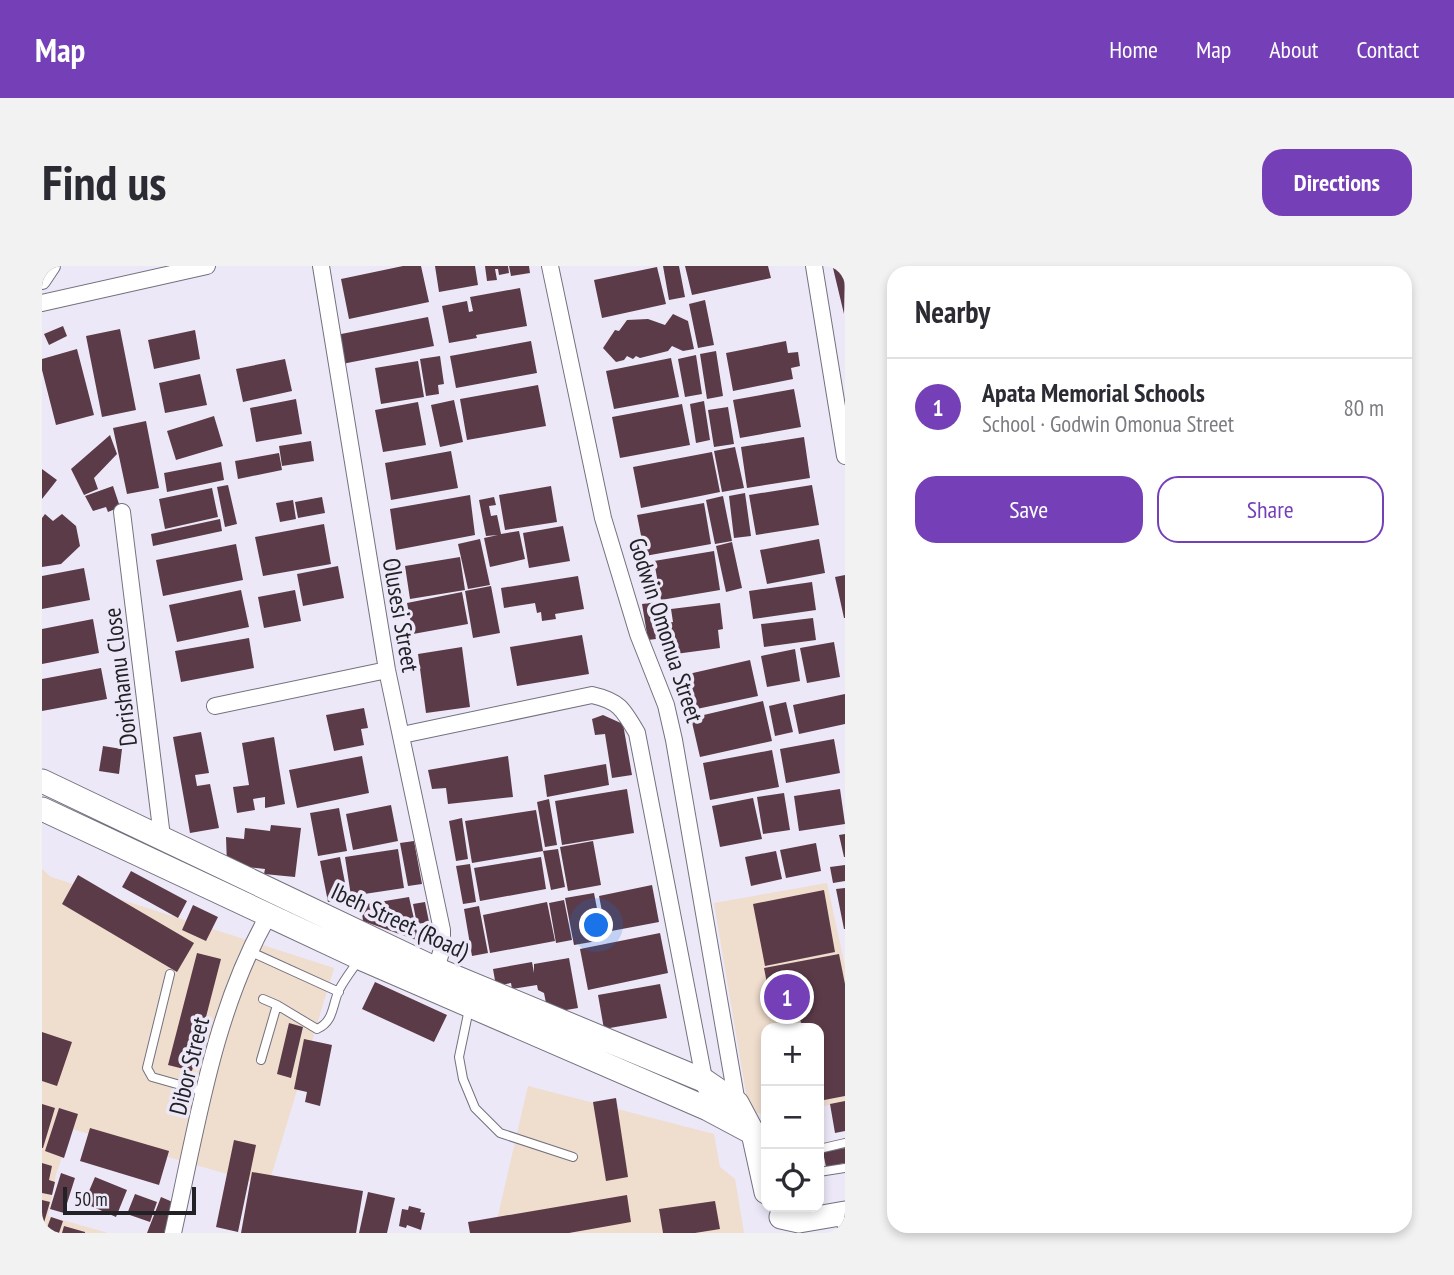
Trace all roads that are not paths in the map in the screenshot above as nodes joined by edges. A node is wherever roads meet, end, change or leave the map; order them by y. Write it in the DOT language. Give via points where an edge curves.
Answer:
graph roads {
  1 [pos="52,266"];
  2 [pos="207,266"];
  3 [pos="321,266"];
  4 [pos="550,266"];
  5 [pos="814,266"];
  6 [pos="42,281"];
  7 [pos="42,303"];
  8 [pos="845,456"];
  9 [pos="122,512"];
  10 [pos="387,670"];
  11 [pos="215,706"];
  12 [pos="402,735"];
  13 [pos="42,782"];
  14 [pos="42,809"];
  15 [pos="162,837"];
  16 [pos="268,916"];
  17 [pos="249,951"];
  18 [pos="360,958"];
  19 [pos="436,969"];
  20 [pos="170,974"];
  21 [pos="339,992"];
  22 [pos="263,999"];
  23 [pos="277,1005"];
  24 [pos="469,1006"];
  25 [pos="261,1060"];
  26 [pos="705,1081"];
  27 [pos="205,1092"];
  28 [pos="708,1109"];
  29 [pos="743,1121"];
  30 [pos="845,1143"];
  31 [pos="824,1148"];
  32 [pos="573,1157"];
  33 [pos="845,1168"];
  34 [pos="824,1171"];
  35 [pos="761,1177"];
  36 [pos="779,1216"];
  37 [pos="843,1220"];
  38 [pos="173,1233"];
  1 -- 6 [label="street"];
  2 -- 7 [label="street"];
  3 -- 10 [label="street, Olusesi Street"];
  4 -- 29 [label="street, Godwin Omonua Street" via="603,519 674,740"];
  5 -- 8 [label="street"];
  9 -- 15 [label="street, Dorishamu Close"];
  10 -- 11 [label="street"];
  10 -- 12 [label="street, Olusesi Street"];
  12 -- 19 [label="street, Olusesi Street" via="442,930"];
  12 -- 26 [label="street" via="592,695 611,699 626,714 637,733"];
  13 -- 15 [label="street, Ibeh Street (Road)"];
  14 -- 16 [label="street, Ibeh Street (Road)"];
  15 -- 19 [label="street, Ibeh Street (Road)"];
  16 -- 17 [label="street, Dibor Street"];
  16 -- 18 [label="street, Ibeh Street (Road)"];
  17 -- 21 [label="lane"];
  17 -- 27 [label="street, Dibor Street" via="221,1027"];
  18 -- 21 [label="lane"];
  18 -- 24 [label="street, Ibeh Street (Road)"];
  19 -- 26 [label="street, Ibeh Street (Road)"];
  20 -- 27 [label="lane" via="147,1068 152,1077"];
  21 -- 23 [label="lane" via="330,1018 317,1029"];
  22 -- 23 [label="lane"];
  23 -- 25 [label="lane"];
  24 -- 28 [label="street, Ibeh Street (Road)"];
  24 -- 32 [label="lane" via="459,1057 475,1108 500,1133"];
  26 -- 28 [label="street"];
  26 -- 29 [label="street, Ibeh Street (Road)"];
  27 -- 38 [label="street, Dibor Street"];
  28 -- 29 [label="street, Ibeh Street (Road)"];
  29 -- 35 [label="street, Godwin Omonua Street"];
  30 -- 31 [label="lane"];
  33 -- 34 [label="lane"];
  36 -- 37 [label="street" via="799,1221"];
}
